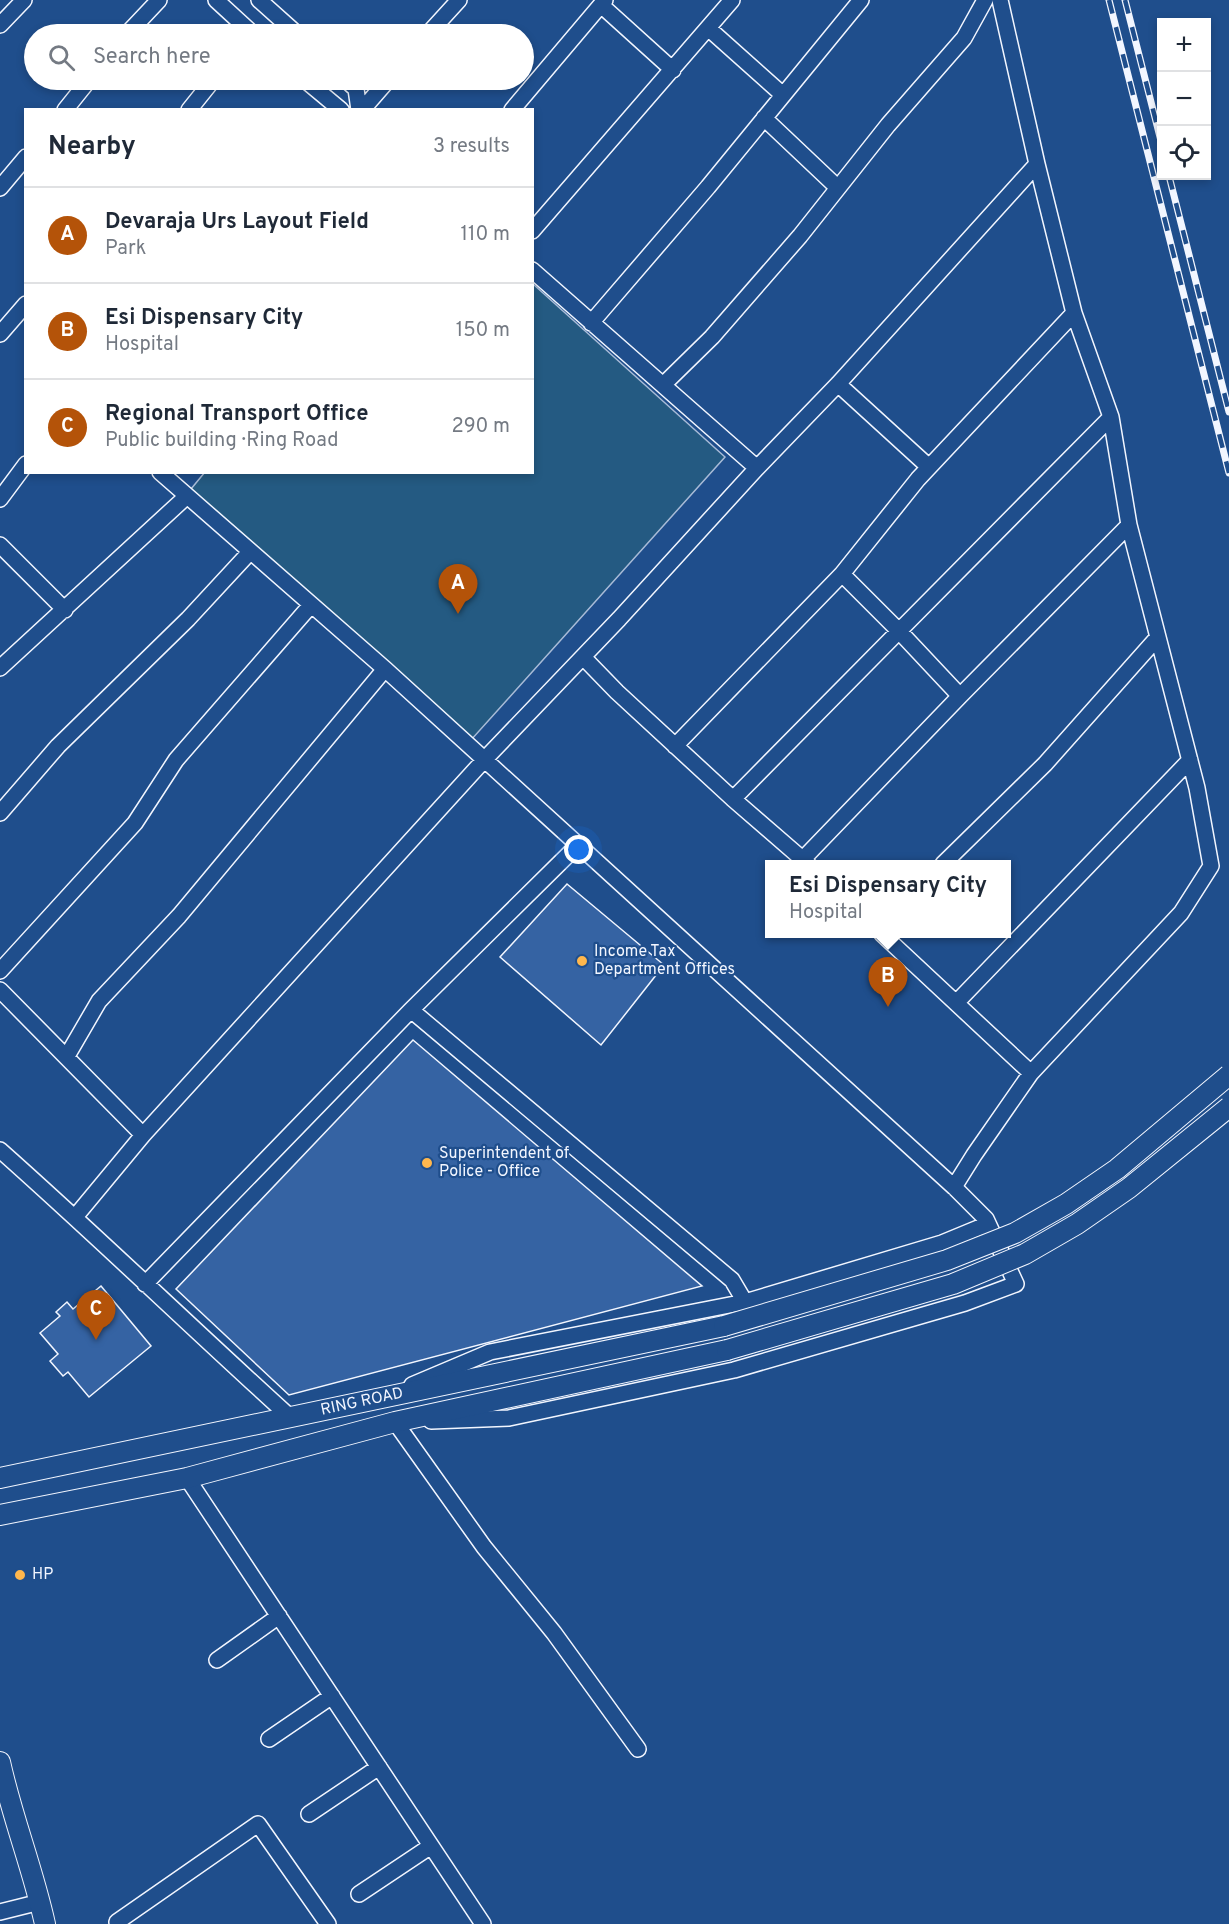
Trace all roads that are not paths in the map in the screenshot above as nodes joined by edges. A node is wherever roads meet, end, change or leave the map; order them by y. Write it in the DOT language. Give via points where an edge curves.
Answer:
graph roads {
  1 [pos="24,0"];
  2 [pos="159,0"];
  3 [pos="216,0"];
  4 [pos="459,0"];
  5 [pos="732,0"];
  6 [pos="861,0"];
  7 [pos="985,0"];
  8 [pos="1000,0"];
  9 [pos="603,2"];
  10 [pos="270,3"];
  11 [pos="136,24"];
  12 [pos="241,24"];
  13 [pos="288,24"];
  14 [pos="437,24"];
  15 [pos="0,25"];
  16 [pos="708,28"];
  17 [pos="673,70"];
  18 [pos="534,84"];
  19 [pos="80,90"];
  20 [pos="205,90"];
  21 [pos="317,90"];
  22 [pos="356,90"];
  23 [pos="379,90"];
  24 [pos="529,90"];
  25 [pos="783,95"];
  26 [pos="67,108"];
  27 [pos="191,108"];
  28 [pos="339,108"];
  29 [pos="360,108"];
  30 [pos="362,108"];
  31 [pos="514,108"];
  32 [pos="764,118"];
  33 [pos="24,159"];
  34 [pos="1037,164"];
  35 [pos="0,188"];
  36 [pos="838,188"];
  37 [pos="534,229"];
  38 [pos="534,272"];
  39 [pos="24,306"];
  40 [pos="1074,313"];
  41 [pos="591,323"];
  42 [pos="0,334"];
  43 [pos="838,384"];
  44 [pos="663,386"];
  45 [pos="1111,417"];
  46 [pos="24,467"];
  47 [pos="929,467"];
  48 [pos="757,468"];
  49 [pos="162,474"];
  50 [pos="187,496"];
  51 [pos="0,499"];
  52 [pos="1129,525"];
  53 [pos="0,544"];
  54 [pos="250,552"];
  55 [pos="842,574"];
  56 [pos="311,605"];
  57 [pos="65,610"];
  58 [pos="899,631"];
  59 [pos="1158,637"];
  60 [pos="583,657"];
  61 [pos="0,668"];
  62 [pos="385,669"];
  63 [pos="960,696"];
  64 [pos="675,746"];
  65 [pos="485,759"];
  66 [pos="1190,760"];
  67 [pos="733,799"];
  68 [pos="0,813"];
  69 [pos="578,844"];
  70 [pos="803,860"];
  71 [pos="807,860"];
  72 [pos="947,860"];
  73 [pos="887,938"];
  74 [pos="0,971"];
  75 [pos="0,990"];
  76 [pos="956,1003"];
  77 [pos="411,1010"];
  78 [pos="67,1056"];
  79 [pos="1031,1073"];
  80 [pos="1229,1075"];
  81 [pos="1229,1107"];
  82 [pos="143,1135"];
  83 [pos="0,1150"];
  84 [pos="954,1187"];
  85 [pos="75,1217"];
  86 [pos="988,1224"];
  87 [pos="145,1284"];
  88 [pos="745,1302"];
  89 [pos="382,1398"];
  90 [pos="290,1417"];
  91 [pos="395,1422"];
  92 [pos="0,1478"];
  93 [pos="187,1478"];
  94 [pos="0,1515"];
  95 [pos="279,1616"];
  96 [pos="217,1660"];
  97 [pos="332,1696"];
  98 [pos="269,1739"];
  99 [pos="638,1749"];
  100 [pos="0,1761"];
  101 [pos="379,1767"];
  102 [pos="4,1794"];
  103 [pos="309,1814"];
  104 [pos="431,1846"];
  105 [pos="359,1894"];
  106 [pos="40,1902"];
  107 [pos="0,1912"];
  108 [pos="117,1923"];
  109 [pos="45,1924"];
  110 [pos="328,1924"];
  111 [pos="483,1924"];
  1 -- 15 [label="street"];
  2 -- 11 [label="street"];
  3 -- 12 [label="street"];
  4 -- 14 [label="street"];
  5 -- 16 [label="street"];
  6 -- 25 [label="street"];
  7 -- 36 [label="street" via="964,38"];
  8 -- 34 [label="street"];
  9 -- 17 [label="street"];
  9 -- 18 [label="street"];
  10 -- 13 [label="street"];
  16 -- 17 [label="street"];
  16 -- 25 [label="street"];
  17 -- 37 [label="street"];
  19 -- 26 [label="street"];
  20 -- 27 [label="street"];
  21 -- 28 [label="street"];
  22 -- 29 [label="street"];
  23 -- 30 [label="street"];
  24 -- 31 [label="street"];
  25 -- 32 [label="street"];
  32 -- 36 [label="street"];
  32 -- 41 [label="street"];
  33 -- 35 [label="street"];
  34 -- 40 [label="street"];
  34 -- 43 [label="street"];
  36 -- 44 [label="street" via="712,337"];
  38 -- 41 [label="street"];
  39 -- 42 [label="street"];
  40 -- 45 [label="street"];
  40 -- 47 [label="street"];
  41 -- 44 [label="street"];
  43 -- 47 [label="street"];
  43 -- 48 [label="street"];
  44 -- 48 [label="street"];
  45 -- 52 [label="street"];
  45 -- 58 [label="street"];
  46 -- 51 [label="street"];
  47 -- 55 [label="street"];
  48 -- 60 [label="street"];
  49 -- 50 [label="street"];
  50 -- 54 [label="street"];
  50 -- 57 [label="street"];
  52 -- 59 [label="street"];
  52 -- 63 [label="street"];
  53 -- 57 [label="street"];
  54 -- 56 [label="street"];
  54 -- 68 [label="street" via="188,619 58,746"];
  55 -- 58 [label="street"];
  55 -- 64 [label="street"];
  56 -- 62 [label="street"];
  56 -- 74 [label="street" via="176,760 135,823"];
  57 -- 61 [label="street"];
  58 -- 63 [label="street"];
  58 -- 67 [label="street"];
  59 -- 66 [label="street"];
  59 -- 72 [label="street" via="1045,764"];
  60 -- 64 [label="street"];
  60 -- 65 [label="street"];
  62 -- 65 [label="street"];
  62 -- 78 [label="street" via="179,916 99,1001"];
  63 -- 71 [label="street"];
  64 -- 67 [label="street"];
  65 -- 69 [label="street"];
  65 -- 82 [label="street"];
  66 -- 76 [label="street"];
  66 -- 79 [label="street" via="1211,866 1181,913"];
  67 -- 70 [label="street"];
  69 -- 77 [label="street"];
  69 -- 84 [label="street"];
  73 -- 76 [label="street"];
  75 -- 78 [label="street"];
  76 -- 79 [label="street"];
  77 -- 87 [label="street"];
  77 -- 88 [label="street" via="732,1280"];
  78 -- 82 [label="street"];
  79 -- 84 [label="street"];
  80 -- 89 [label="main road, RING ROAD, bridge" via="1118,1169 1066,1204 1015,1233 948,1260 724,1326"];
  81 -- 91 [label="main road, bridge" via="1129,1188 1077,1224 1025,1254 952,1284 727,1350"];
  82 -- 85 [label="street"];
  83 -- 85 [label="street"];
  84 -- 86 [label="street"];
  85 -- 87 [label="street"];
  86 -- 88 [label="street" via="942,1243"];
  86 -- 91 [label="street" via="1016,1284 965,1303 734,1370 509,1418"];
  87 -- 90 [label="street"];
  88 -- 89 [label="street" via="490,1352"];
  89 -- 90 [label="main road, RING ROAD"];
  90 -- 92 [label="main road, RING ROAD"];
  91 -- 93 [label="main road"];
  91 -- 99 [label="street" via="484,1547 554,1633"];
  93 -- 94 [label="main road"];
  93 -- 95 [label="street"];
  95 -- 96 [label="street"];
  95 -- 97 [label="street"];
  97 -- 98 [label="street"];
  97 -- 101 [label="street"];
  100 -- 102 [label="main road"];
  101 -- 103 [label="street"];
  101 -- 104 [label="street"];
  102 -- 106 [label="main road"];
  104 -- 105 [label="street"];
  104 -- 111 [label="street"];
  106 -- 107 [label="street"];
  106 -- 109 [label="main road"];
  108 -- 110 [label="street" via="258,1824"];
}
